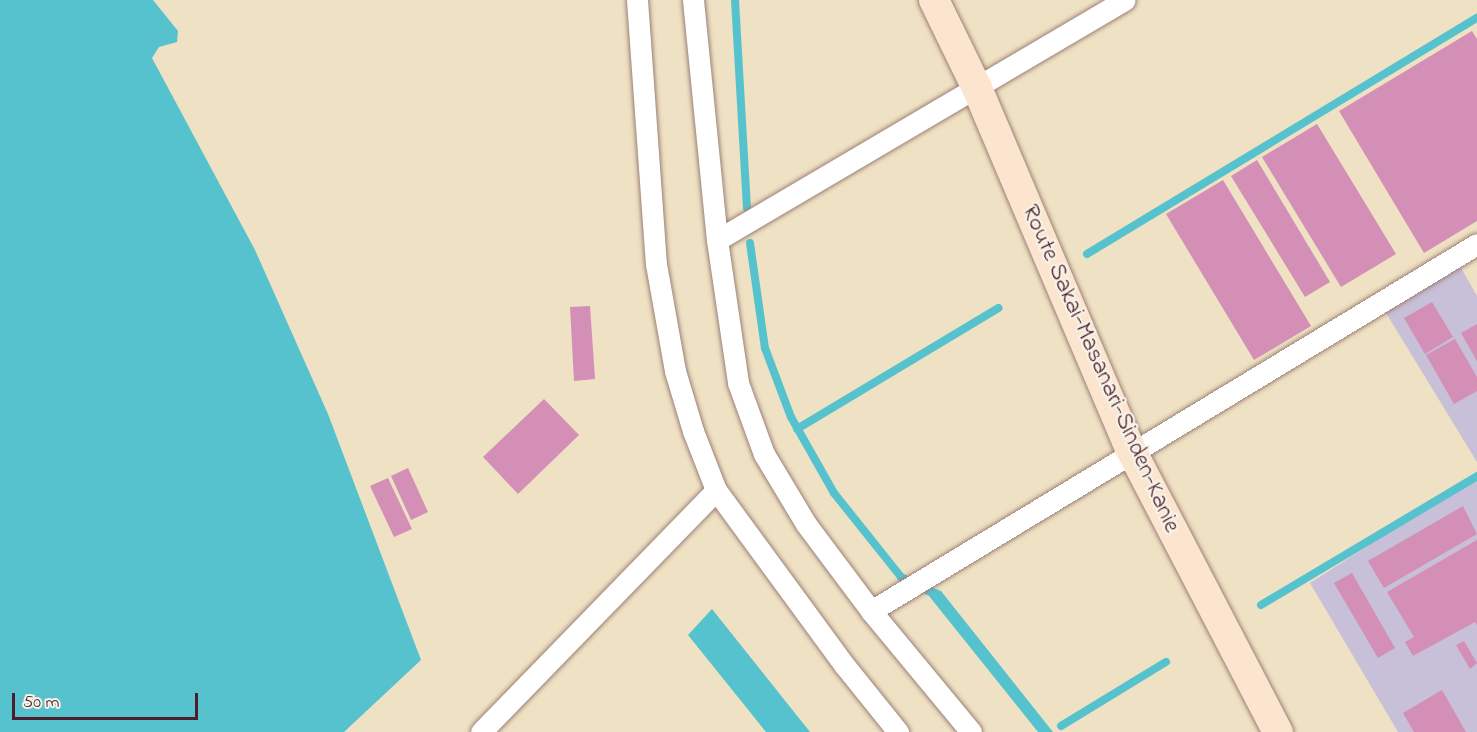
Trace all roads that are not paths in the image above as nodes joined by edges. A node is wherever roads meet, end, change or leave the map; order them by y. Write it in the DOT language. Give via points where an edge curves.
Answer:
graph roads {
  1 [pos="637,0"];
  2 [pos="693,0"];
  3 [pos="934,0"];
  4 [pos="1125,0"];
  5 [pos="977,88"];
  6 [pos="717,240"];
  7 [pos="1477,244"];
  8 [pos="1131,450"];
  9 [pos="716,490"];
  10 [pos="871,611"];
  11 [pos="481,732"];
  12 [pos="898,732"];
  13 [pos="971,732"];
  14 [pos="1278,732"];
  1 -- 9 [label="street" via="656,264 675,371"];
  2 -- 6 [label="street"];
  3 -- 5 [label="main road, Route Sakai-Masanari-Sinden-Kanie"];
  4 -- 5 [label="street"];
  5 -- 6 [label="street"];
  5 -- 8 [label="main road, Route Sakai-Masanari-Sinden-Kanie"];
  6 -- 10 [label="street" via="738,383 764,454 806,524"];
  7 -- 8 [label="street"];
  8 -- 10 [label="street"];
  8 -- 14 [label="main road, Route Sakai-Masanari-Sinden-Kanie"];
  9 -- 11 [label="street"];
  9 -- 12 [label="street" via="844,666"];
  10 -- 13 [label="street"];
}
